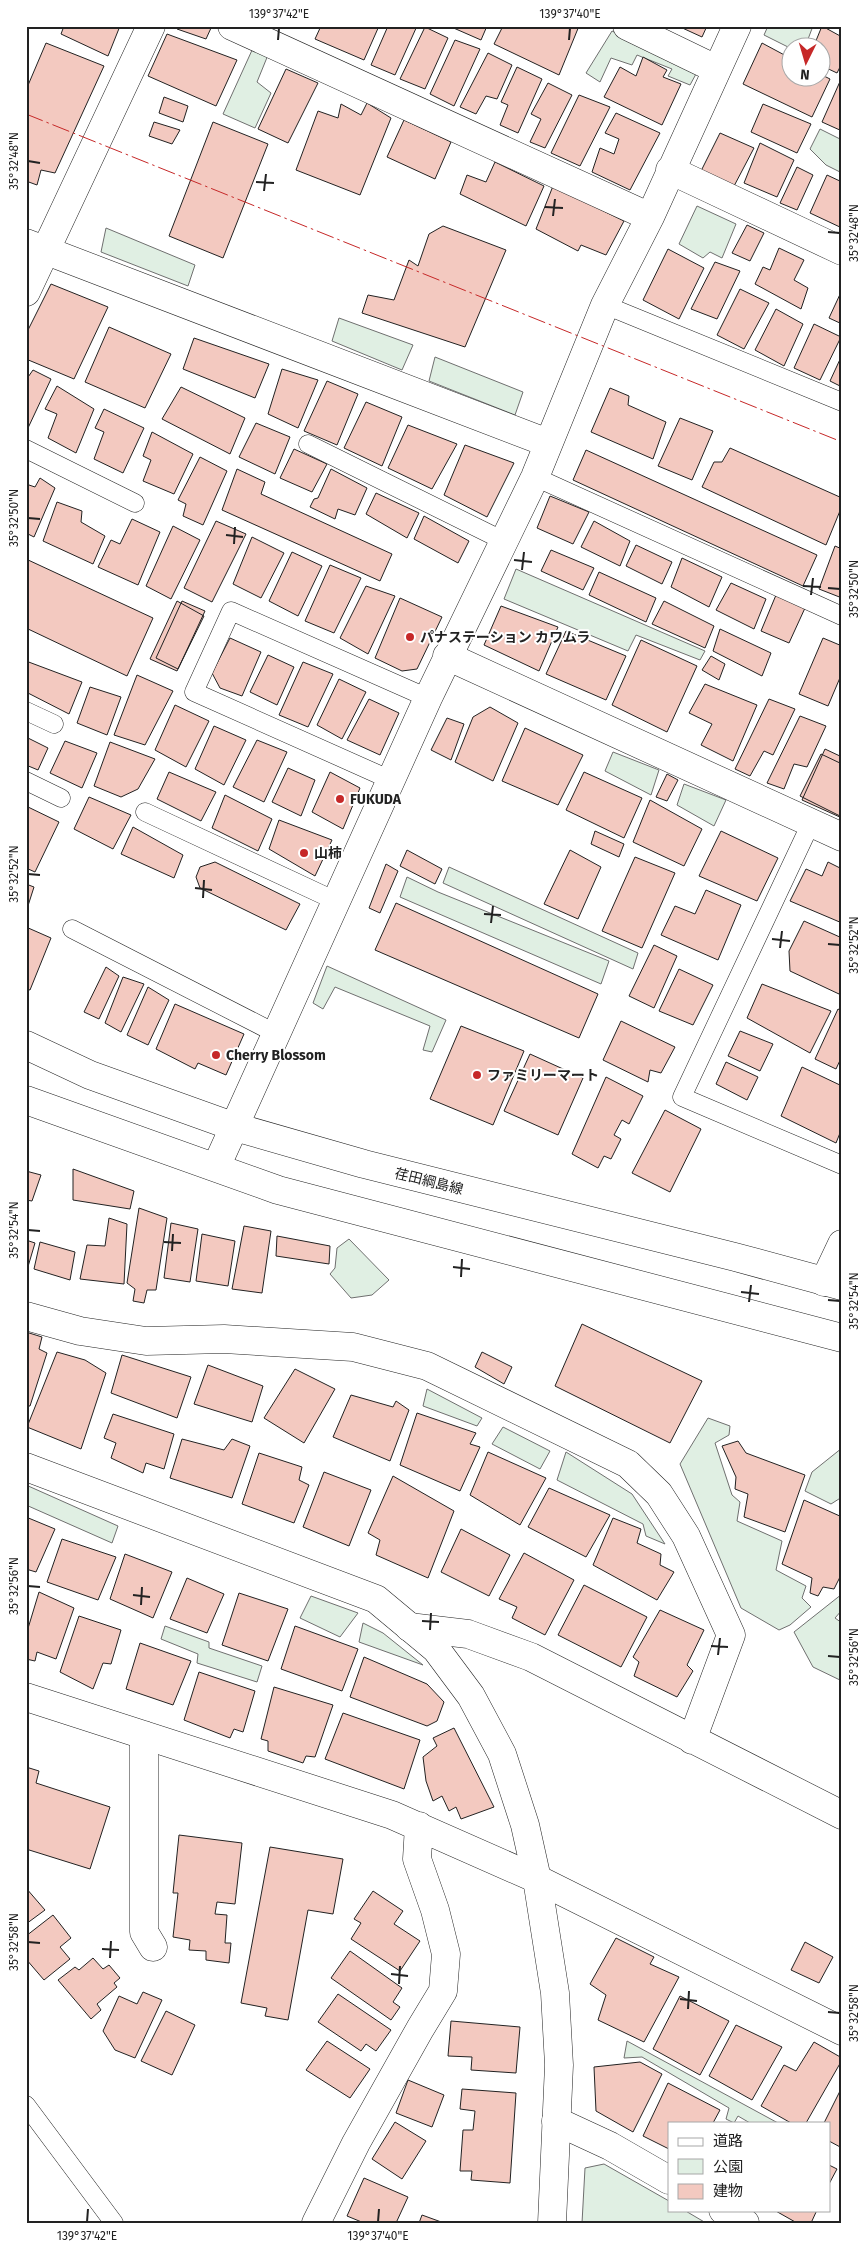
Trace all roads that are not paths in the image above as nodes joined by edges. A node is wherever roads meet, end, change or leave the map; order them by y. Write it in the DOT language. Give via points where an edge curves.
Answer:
graph roads {
  1 [pos="150,26"];
  2 [pos="232,26"];
  3 [pos="627,26"];
  4 [pos="737,26"];
  5 [pos="716,69"];
  6 [pos="670,170"];
  7 [pos="650,217"];
  8 [pos="36,247"];
  9 [pos="842,251"];
  10 [pos="26,292"];
  11 [pos="605,304"];
  12 [pos="842,402"];
  13 [pos="548,443"];
  14 [pos="308,444"];
  15 [pos="26,449"];
  16 [pos="535,477"];
  17 [pos="135,502"];
  18 [pos="504,541"];
  19 [pos="842,616"];
  20 [pos="447,656"];
  21 [pos="428,698"];
  22 [pos="26,711"];
  23 [pos="54,724"];
  24 [pos="391,780"];
  25 [pos="26,781"];
  26 [pos="61,798"];
  27 [pos="145,812"];
  28 [pos="811,823"];
  29 [pos="842,838"];
  30 [pos="336,901"];
  31 [pos="72,929"];
  32 [pos="277,1034"];
  33 [pos="26,1045"];
  34 [pos="26,1100"];
  35 [pos="235,1127"];
  36 [pos="842,1165"];
  37 [pos="216,1167"];
  38 [pos="842,1244"];
  39 [pos="833,1284"];
  40 [pos="26,1316"];
  41 [pos="842,1338"];
  42 [pos="26,1468"];
  43 [pos="409,1627"];
  44 [pos="26,1697"];
  45 [pos="144,1735"];
  46 [pos="692,1740"];
  47 [pos="842,1815"];
  48 [pos="419,1826"];
  49 [pos="537,1879"];
  50 [pos="153,1947"];
  51 [pos="842,2031"];
  52 [pos="26,2105"];
  53 [pos="556,2121"];
  54 [pos="668,2179"];
  55 [pos="726,2212"];
  56 [pos="114,2223"];
  57 [pos="316,2223"];
  58 [pos="552,2223"];
  59 [pos="745,2223"];
  1 -- 8 [label="street"];
  2 -- 7 [label="street"];
  3 -- 5 [label="street"];
  4 -- 5 [label="street"];
  5 -- 6 [label="street"];
  6 -- 7 [label="street"];
  6 -- 9 [label="street"];
  7 -- 11 [label="street"];
  8 -- 10 [label="street"];
  8 -- 13 [label="street"];
  11 -- 12 [label="lane"];
  11 -- 13 [label="street"];
  13 -- 16 [label="street"];
  14 -- 18 [label="lane"];
  15 -- 17 [label="lane"];
  16 -- 18 [label="street"];
  16 -- 19 [label="lane"];
  18 -- 20 [label="street"];
  20 -- 21 [label="street"];
  20 -- 28 [label="street"];
  21 -- 24 [label="street"];
  21 -- 24 [label="lane" via="230,611 194,692"];
  22 -- 23 [label="lane"];
  24 -- 30 [label="street"];
  25 -- 26 [label="lane"];
  27 -- 30 [label="lane"];
  28 -- 29 [label="street"];
  28 -- 36 [label="lane" via="682,1097"];
  30 -- 32 [label="street"];
  31 -- 32 [label="lane"];
  32 -- 35 [label="street"];
  33 -- 35 [label="street, 荏田綱島線" via="90,1075"];
  34 -- 37 [label="street"];
  35 -- 37 [label="street"];
  35 -- 39 [label="street, 荏田綱島線" via="364,1164"];
  37 -- 41 [label="street" via="278,1190"];
  38 -- 39 [label="street"];
  40 -- 46 [label="street" via="80,1330 146,1341 224,1339 353,1347 427,1366 628,1464 659,1494 686,1536 731,1635"];
  42 -- 43 [label="street" via="376,1599"];
  43 -- 46 [label="street" via="468,1634 531,1656"];
  43 -- 49 [label="street" via="436,1649 471,1696 502,1754"];
  44 -- 45 [label="street"];
  45 -- 48 [label="street"];
  45 -- 50 [label="street" via="144,1932"];
  46 -- 47 [label="street"];
  48 -- 49 [label="street"];
  48 -- 57 [label="street" via="417,1859 446,1954 444,1991 356,2143"];
  49 -- 51 [label="street"];
  49 -- 53 [label="street" via="555,1993 559,2065"];
  52 -- 56 [label="lane"];
  53 -- 54 [label="street" via="610,2146"];
  53 -- 58 [label="street"];
  55 -- 59 [label="street"];
}
